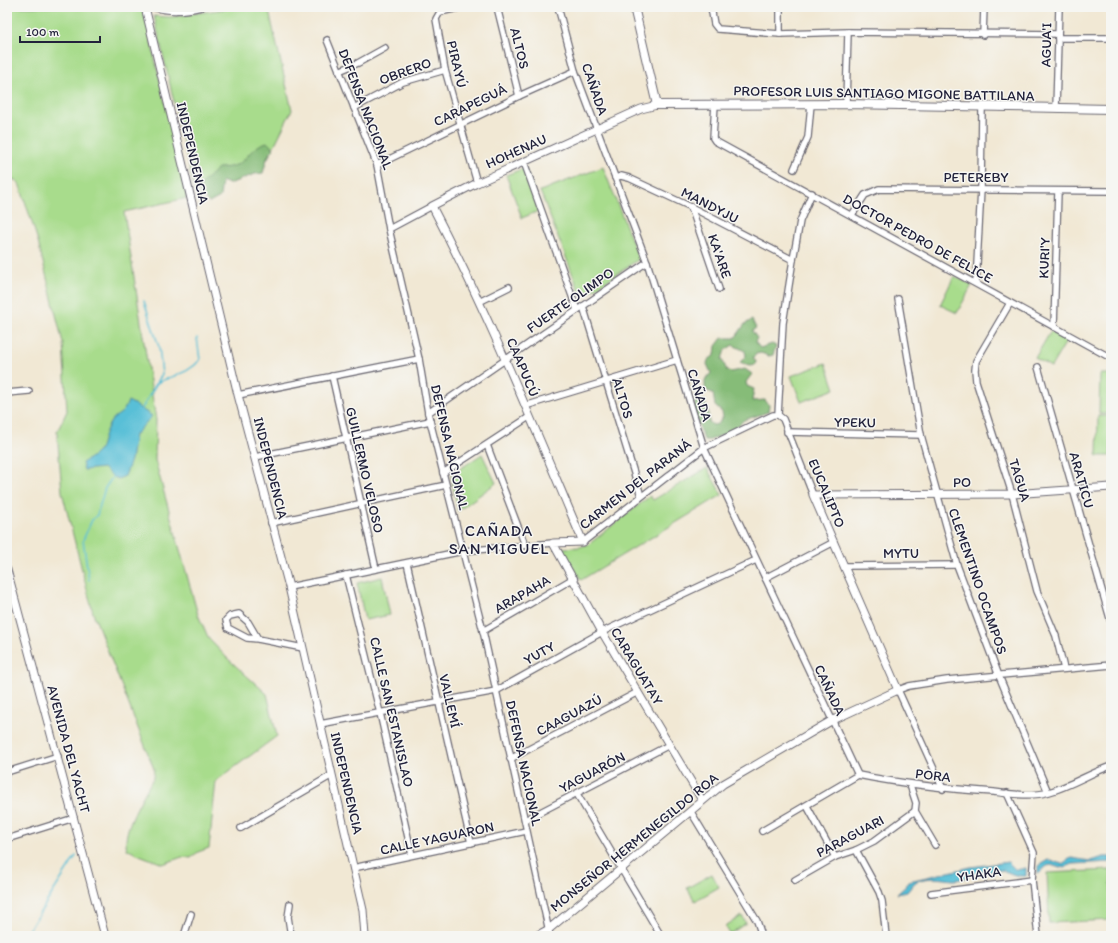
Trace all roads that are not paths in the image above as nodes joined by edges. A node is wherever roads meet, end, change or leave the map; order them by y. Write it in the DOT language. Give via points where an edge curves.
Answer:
graph roads {
  1 [pos="145,7"];
  2 [pos="152,7"];
  3 [pos="201,7"];
  4 [pos="463,7"];
  5 [pos="497,7"];
  6 [pos="558,7"];
  7 [pos="634,7"];
  8 [pos="711,7"];
  9 [pos="780,7"];
  10 [pos="984,7"];
  11 [pos="1059,7"];
  12 [pos="848,32"];
  13 [pos="780,34"];
  14 [pos="983,35"];
  15 [pos="1058,36"];
  16 [pos="1111,38"];
  17 [pos="327,40"];
  18 [pos="385,48"];
  19 [pos="339,70"];
  20 [pos="445,70"];
  21 [pos="575,71"];
  22 [pos="519,96"];
  23 [pos="715,104"];
  24 [pos="811,104"];
  25 [pos="846,104"];
  26 [pos="657,105"];
  27 [pos="982,107"];
  28 [pos="354,108"];
  29 [pos="1056,108"];
  30 [pos="1111,109"];
  31 [pos="459,124"];
  32 [pos="596,129"];
  33 [pos="524,162"];
  34 [pos="377,165"];
  35 [pos="794,169"];
  36 [pos="615,178"];
  37 [pos="477,183"];
  38 [pos="981,189"];
  39 [pos="1058,191"];
  40 [pos="1111,191"];
  41 [pos="812,193"];
  42 [pos="432,206"];
  43 [pos="691,207"];
  44 [pos="852,215"];
  45 [pos="389,229"];
  46 [pos="793,260"];
  47 [pos="647,262"];
  48 [pos="976,283"];
  49 [pos="509,287"];
  50 [pos="719,289"];
  51 [pos="898,299"];
  52 [pos="479,302"];
  53 [pos="1010,303"];
  54 [pos="583,306"];
  55 [pos="577,310"];
  56 [pos="1054,327"];
  57 [pos="1111,358"];
  58 [pos="419,359"];
  59 [pos="506,360"];
  60 [pos="676,360"];
  61 [pos="1038,367"];
  62 [pos="332,376"];
  63 [pos="606,380"];
  64 [pos="28,391"];
  65 [pos="7,394"];
  66 [pos="238,395"];
  67 [pos="525,406"];
  68 [pos="428,413"];
  69 [pos="778,415"];
  70 [pos="530,417"];
  71 [pos="430,421"];
  72 [pos="788,432"];
  73 [pos="921,436"];
  74 [pos="345,438"];
  75 [pos="487,445"];
  76 [pos="704,448"];
  77 [pos="255,458"];
  78 [pos="443,473"];
  79 [pos="446,486"];
  80 [pos="1111,486"];
  81 [pos="1072,488"];
  82 [pos="1012,494"];
  83 [pos="813,495"];
  84 [pos="640,496"];
  85 [pos="937,496"];
  86 [pos="360,504"];
  87 [pos="271,522"];
  88 [pos="583,542"];
  89 [pos="834,542"];
  90 [pos="553,543"];
  91 [pos="525,546"];
  92 [pos="463,551"];
  93 [pos="756,560"];
  94 [pos="407,563"];
  95 [pos="957,565"];
  96 [pos="844,566"];
  97 [pos="376,569"];
  98 [pos="7,570"];
  99 [pos="346,575"];
  100 [pos="574,578"];
  101 [pos="765,578"];
  102 [pos="289,588"];
  103 [pos="9,591"];
  104 [pos="1111,622"];
  105 [pos="483,631"];
  106 [pos="602,632"];
  107 [pos="258,639"];
  108 [pos="303,648"];
  109 [pos="1111,665"];
  110 [pos="1064,669"];
  111 [pos="999,676"];
  112 [pos="898,690"];
  113 [pos="496,691"];
  114 [pos="638,692"];
  115 [pos="438,702"];
  116 [pos="380,713"];
  117 [pos="831,721"];
  118 [pos="320,724"];
  119 [pos="670,745"];
  120 [pos="58,756"];
  121 [pos="510,760"];
  122 [pos="1111,766"];
  123 [pos="7,772"];
  124 [pos="332,774"];
  125 [pos="858,775"];
  126 [pos="910,785"];
  127 [pos="943,789"];
  128 [pos="1048,792"];
  129 [pos="1007,793"];
  130 [pos="577,794"];
  131 [pos="702,800"];
  132 [pos="807,806"];
  133 [pos="691,812"];
  134 [pos="915,812"];
  135 [pos="74,818"];
  136 [pos="525,820"];
  137 [pos="242,828"];
  138 [pos="526,831"];
  139 [pos="762,831"];
  140 [pos="7,839"];
  141 [pos="471,843"];
  142 [pos="935,845"];
  143 [pos="856,850"];
  144 [pos="412,855"];
  145 [pos="835,857"];
  146 [pos="353,868"];
  147 [pos="621,870"];
  148 [pos="1032,877"];
  149 [pos="795,880"];
  150 [pos="931,893"];
  151 [pos="290,904"];
  152 [pos="191,914"];
  153 [pos="550,933"];
  154 [pos="105,936"];
  155 [pos="184,936"];
  156 [pos="291,936"];
  157 [pos="365,936"];
  158 [pos="536,936"];
  159 [pos="660,936"];
  160 [pos="762,936"];
  161 [pos="886,936"];
  162 [pos="1038,936"];
  163 [pos="1103,936"];
  164 [pos="1111,936"];
  1 -- 66 [label="street, INDEPENDENCIA"];
  2 -- 3 [label="street" via="168,12"];
  4 -- 20 [label="street, PIRAYÚ" via="440,12 436,19"];
  5 -- 22 [label="street, ALTOS"];
  6 -- 21 [label="street, CAÑADA"];
  7 -- 26 [label="main road"];
  8 -- 13 [label="street" via="714,24 718,29"];
  9 -- 13 [label="street"];
  10 -- 14 [label="street"];
  11 -- 15 [label="street, AGUA'I"];
  12 -- 13 [label="street"];
  12 -- 14 [label="street"];
  12 -- 25 [label="street"];
  14 -- 15 [label="street"];
  15 -- 16 [label="street"];
  15 -- 29 [label="street, AGUA'I"];
  17 -- 19 [label="street, DEFENSA NACIONAL"];
  18 -- 19 [label="street"];
  19 -- 28 [label="street, DEFENSA NACIONAL"];
  20 -- 28 [label="street, OBRERO" via="403,82"];
  20 -- 31 [label="street, PIRAYÚ"];
  21 -- 22 [label="street, CARAPEGUÁ"];
  21 -- 32 [label="street, CAÑADA"];
  22 -- 31 [label="street, CARAPEGUÁ"];
  23 -- 24 [label="main road, PROFESOR LUIS SANTIAGO MIGONE BATTILANA"];
  23 -- 26 [label="main road, PROFESOR LUIS SANTIAGO MIGONE BATTILANA"];
  23 -- 41 [label="street, DOCTOR PEDRO DE FELICE" via="714,140"];
  24 -- 25 [label="main road, PROFESOR LUIS SANTIAGO MIGONE BATTILANA"];
  24 -- 35 [label="street" via="808,138"];
  25 -- 27 [label="main road, PROFESOR LUIS SANTIAGO MIGONE BATTILANA"];
  26 -- 32 [label="street, HOHENAU" via="641,109"];
  27 -- 29 [label="main road, PROFESOR LUIS SANTIAGO MIGONE BATTILANA"];
  27 -- 38 [label="street"];
  28 -- 34 [label="street, DEFENSA NACIONAL"];
  29 -- 30 [label="main road, PROFESOR LUIS SANTIAGO MIGONE BATTILANA"];
  31 -- 34 [label="street, CARAPEGUÁ"];
  31 -- 37 [label="street, PIRAYÚ"];
  32 -- 33 [label="street, HOHENAU"];
  32 -- 36 [label="street, CAÑADA"];
  33 -- 37 [label="street, HOHENAU"];
  33 -- 55 [label="street"];
  34 -- 45 [label="street, DEFENSA NACIONAL"];
  36 -- 43 [label="street, MANDYJU" via="629,178"];
  36 -- 47 [label="street, CAÑADA"];
  37 -- 42 [label="street, HOHENAU"];
  38 -- 39 [label="street, PETEREBY"];
  38 -- 44 [label="street, PETEREBY" via="879,189 866,195"];
  38 -- 48 [label="street"];
  39 -- 40 [label="street, PETEREBY"];
  39 -- 56 [label="street, KURI'Y"];
  41 -- 44 [label="street, DOCTOR PEDRO DE FELICE"];
  41 -- 46 [label="street" via="800,221"];
  42 -- 45 [label="street, HOHENAU"];
  42 -- 52 [label="street, CAAPUCÚ"];
  43 -- 46 [label="street, MANDYJU"];
  43 -- 50 [label="street, KA'ARE"];
  44 -- 48 [label="street, DOCTOR PEDRO DE FELICE"];
  45 -- 58 [label="street, DEFENSA NACIONAL"];
  46 -- 69 [label="street" via="783,330"];
  47 -- 54 [label="street, FUERTE OLIMPO"];
  47 -- 60 [label="street, CAÑADA"];
  48 -- 53 [label="street, DOCTOR PEDRO DE FELICE"];
  49 -- 52 [label="street"];
  51 -- 73 [label="street, CLEMENTINO OCAMPOS"];
  52 -- 59 [label="street, CAAPUCÚ"];
  53 -- 56 [label="street, DOCTOR PEDRO DE FELICE"];
  53 -- 82 [label="street, TAGUA" via="976,361 974,370"];
  54 -- 55 [label="street, FUERTE OLIMPO"];
  54 -- 63 [label="street, ALTOS"];
  55 -- 59 [label="street, FUERTE OLIMPO"];
  56 -- 57 [label="street, DOCTOR PEDRO DE FELICE"];
  58 -- 62 [label="street"];
  58 -- 68 [label="street, DEFENSA NACIONAL"];
  59 -- 67 [label="street, CAAPUCÚ"];
  59 -- 68 [label="street, FUERTE OLIMPO"];
  60 -- 63 [label="street"];
  60 -- 76 [label="street, CAÑADA"];
  61 -- 81 [label="street, ARATICU"];
  62 -- 66 [label="street"];
  62 -- 74 [label="street, GUILLERMO VELOSO"];
  63 -- 67 [label="street"];
  63 -- 84 [label="street, ALTOS"];
  64 -- 65 [label="street"];
  66 -- 77 [label="street, INDEPENDENCIA"];
  67 -- 70 [label="street, CAAPUCÚ"];
  68 -- 71 [label="street, DEFENSA NACIONAL"];
  69 -- 72 [label="street, EUCALIPTO"];
  69 -- 76 [label="street, CARMEN DEL PARANÁ" via="773,415"];
  70 -- 75 [label="street"];
  70 -- 88 [label="street, CAAPUCÚ"];
  71 -- 74 [label="street"];
  71 -- 78 [label="street, DEFENSA NACIONAL"];
  72 -- 73 [label="street, YPEKU"];
  72 -- 83 [label="street, EUCALIPTO"];
  73 -- 85 [label="street, CLEMENTINO OCAMPOS"];
  74 -- 77 [label="street"];
  74 -- 86 [label="street, GUILLERMO VELOSO"];
  75 -- 78 [label="street"];
  75 -- 91 [label="street"];
  76 -- 84 [label="street, CARMEN DEL PARANÁ"];
  76 -- 93 [label="street, CAÑADA"];
  77 -- 87 [label="street, INDEPENDENCIA"];
  78 -- 79 [label="street, DEFENSA NACIONAL"];
  79 -- 86 [label="street"];
  79 -- 92 [label="street, DEFENSA NACIONAL"];
  80 -- 81 [label="street, PO"];
  81 -- 82 [label="street, PO"];
  81 -- 104 [label="street, ARATICU"];
  82 -- 85 [label="street, PO"];
  82 -- 110 [label="street, TAGUA" via="1037,591 1056,636"];
  83 -- 85 [label="street, PO"];
  83 -- 89 [label="street, EUCALIPTO"];
  84 -- 88 [label="street, CARMEN DEL PARANÁ"];
  85 -- 95 [label="street, CLEMENTINO OCAMPOS"];
  86 -- 87 [label="street"];
  86 -- 97 [label="street, GUILLERMO VELOSO"];
  87 -- 102 [label="street, INDEPENDENCIA"];
  88 -- 90 [label="street, CARMEN DEL PARANÁ"];
  89 -- 96 [label="street, EUCALIPTO"];
  89 -- 101 [label="street"];
  90 -- 91 [label="street, CARMEN DEL PARANÁ"];
  90 -- 100 [label="street, CARAGUATAY"];
  91 -- 92 [label="street, CARMEN DEL PARANÁ"];
  92 -- 94 [label="street, CARMEN DEL PARANÁ"];
  92 -- 105 [label="street, DEFENSA NACIONAL"];
  93 -- 101 [label="street, CAÑADA"];
  93 -- 106 [label="street, YUTY"];
  94 -- 97 [label="street, CARMEN DEL PARANÁ"];
  94 -- 115 [label="street, VALLEMÍ"];
  95 -- 96 [label="street, MYTU"];
  95 -- 111 [label="street, CLEMENTINO OCAMPOS"];
  96 -- 112 [label="street, EUCALIPTO"];
  97 -- 99 [label="street, CARMEN DEL PARANÁ"];
  98 -- 103 [label="street, AVENIDA DEL YACHT"];
  99 -- 102 [label="street, CARMEN DEL PARANÁ"];
  99 -- 116 [label="street, CALLE SAN ESTANISLAO"];
  100 -- 105 [label="street, ARAPAHA"];
  100 -- 106 [label="street, CARAGUATAY"];
  101 -- 117 [label="street, CAÑADA"];
  102 -- 108 [label="street, INDEPENDENCIA"];
  103 -- 120 [label="street, AVENIDA DEL YACHT"];
  105 -- 113 [label="street, DEFENSA NACIONAL"];
  106 -- 113 [label="street, YUTY"];
  106 -- 114 [label="street, CARAGUATAY"];
  107 -- 107 [label="street" via="236,633 228,628 226,620 239,614 248,622"];
  107 -- 108 [label="street"];
  108 -- 118 [label="street, INDEPENDENCIA"];
  109 -- 110 [label="street, MONSEÑOR HERMENEGILDO ROA"];
  110 -- 111 [label="street, MONSEÑOR HERMENEGILDO ROA"];
  111 -- 112 [label="street, MONSEÑOR HERMENEGILDO ROA" via="947,680"];
  111 -- 128 [label="street, CLEMENTINO OCAMPOS"];
  112 -- 117 [label="street, MONSEÑOR HERMENEGILDO ROA"];
  112 -- 127 [label="street, EUCALIPTO"];
  113 -- 115 [label="street, YUTY"];
  113 -- 121 [label="street, DEFENSA NACIONAL"];
  114 -- 119 [label="street, CARAGUATAY"];
  114 -- 121 [label="street, CAAGUAZÚ"];
  115 -- 116 [label="street, YUTY"];
  115 -- 141 [label="street, VALLEMÍ"];
  116 -- 118 [label="street, YUTY"];
  116 -- 144 [label="street, CALLE SAN ESTANISLAO"];
  117 -- 125 [label="street, CAÑADA"];
  117 -- 131 [label="street, MONSEÑOR HERMENEGILDO ROA" via="723,784"];
  118 -- 124 [label="street, INDEPENDENCIA"];
  119 -- 130 [label="street, YAGUARÓN"];
  119 -- 131 [label="street, CARAGUATAY"];
  120 -- 123 [label="street"];
  120 -- 135 [label="street, AVENIDA DEL YACHT"];
  121 -- 136 [label="street, DEFENSA NACIONAL"];
  122 -- 128 [label="street, PORA"];
  124 -- 137 [label="street"];
  124 -- 146 [label="street, INDEPENDENCIA"];
  125 -- 126 [label="street, PORA"];
  125 -- 132 [label="street"];
  126 -- 127 [label="street, PORA"];
  126 -- 134 [label="street" via="916,804"];
  127 -- 129 [label="street, PORA"];
  128 -- 129 [label="street, PORA"];
  129 -- 148 [label="street" via="1034,853"];
  130 -- 136 [label="street, YAGUARÓN"];
  130 -- 147 [label="street"];
  131 -- 133 [label="street, MONSEÑOR HERMENEGILDO ROA"];
  132 -- 139 [label="street"];
  132 -- 145 [label="street"];
  133 -- 147 [label="street, MONSEÑOR HERMENEGILDO ROA"];
  133 -- 160 [label="street" via="757,921"];
  134 -- 142 [label="street"];
  134 -- 143 [label="street, PARAGUARI" via="874,841"];
  135 -- 140 [label="street"];
  135 -- 154 [label="street, AVENIDA DEL YACHT"];
  136 -- 138 [label="street, DEFENSA NACIONAL"];
  138 -- 141 [label="street, CALLE YAGUARON"];
  138 -- 153 [label="street, DEFENSA NACIONAL"];
  141 -- 144 [label="street, CALLE YAGUARON"];
  143 -- 145 [label="street, PARAGUARI"];
  143 -- 161 [label="street" via="879,892"];
  144 -- 146 [label="street, CALLE YAGUARON"];
  145 -- 149 [label="street, PARAGUARI"];
  146 -- 157 [label="street, INDEPENDENCIA"];
  147 -- 153 [label="street, MONSEÑOR HERMENEGILDO ROA"];
  147 -- 159 [label="street"];
  148 -- 150 [label="street, YHAKA"];
  148 -- 162 [label="street"];
  151 -- 156 [label="street" via="288,916"];
  152 -- 155 [label="street"];
  153 -- 158 [label="street, MONSEÑOR HERMENEGILDO ROA"];
  163 -- 164 [label="street"];
}
